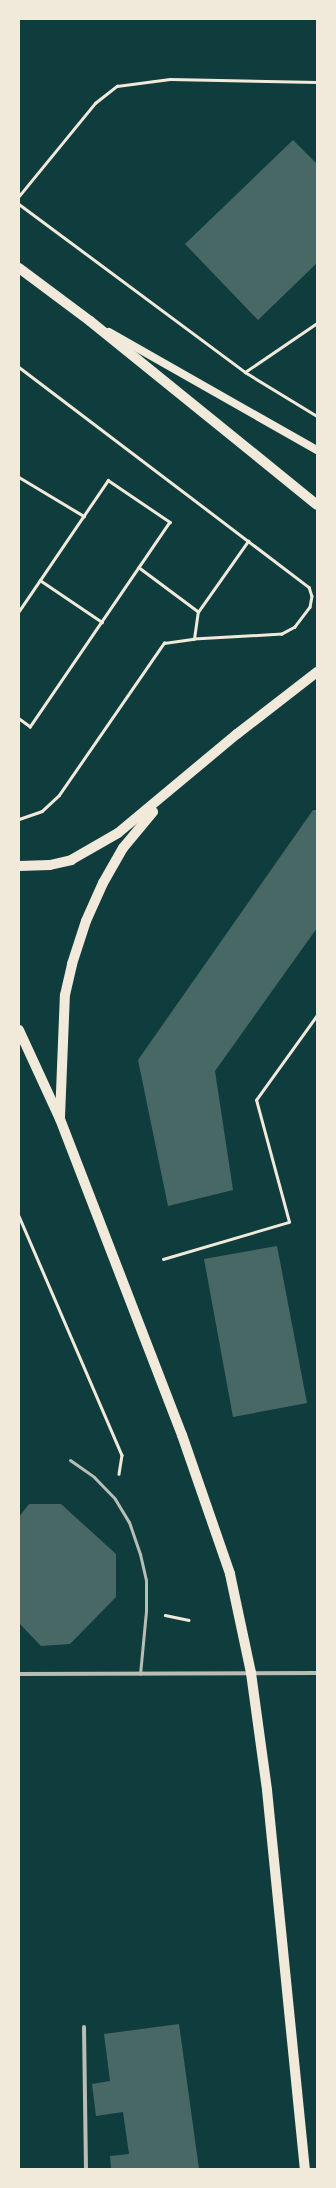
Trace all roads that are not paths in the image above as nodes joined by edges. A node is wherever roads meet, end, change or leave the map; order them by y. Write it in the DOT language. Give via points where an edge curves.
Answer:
graph roads {
  1 [pos="19,268"];
  2 [pos="90,321"];
  3 [pos="317,450"];
  4 [pos="317,505"];
  5 [pos="317,672"];
  6 [pos="175,788"];
  7 [pos="19,866"];
  8 [pos="19,1030"];
  9 [pos="60,1119"];
  10 [pos="70,1460"];
  11 [pos="251,1672"];
  12 [pos="317,1673"];
  13 [pos="19,1674"];
  14 [pos="140,1674"];
  15 [pos="84,2027"];
  16 [pos="86,2169"];
  17 [pos="304,2169"];
  1 -- 2 [label="main road"];
  2 -- 3 [label="main road"];
  2 -- 4 [label="main road"];
  5 -- 6 [label="main road" via="237,734"];
  6 -- 7 [label="main road" via="91,851 71,860 50,865"];
  6 -- 9 [label="main road" via="123,848 103,883 86,921 65,995"];
  8 -- 9 [label="main road"];
  9 -- 11 [label="main road" via="207,1503 230,1574"];
  10 -- 14 [label="lane" via="94,1477 115,1498 129,1522 140,1554 146,1580"];
  11 -- 12 [label="street"];
  11 -- 14 [label="street"];
  11 -- 17 [label="main road" via="267,1790"];
  13 -- 14 [label="street"];
  15 -- 16 [label="street"];
}
